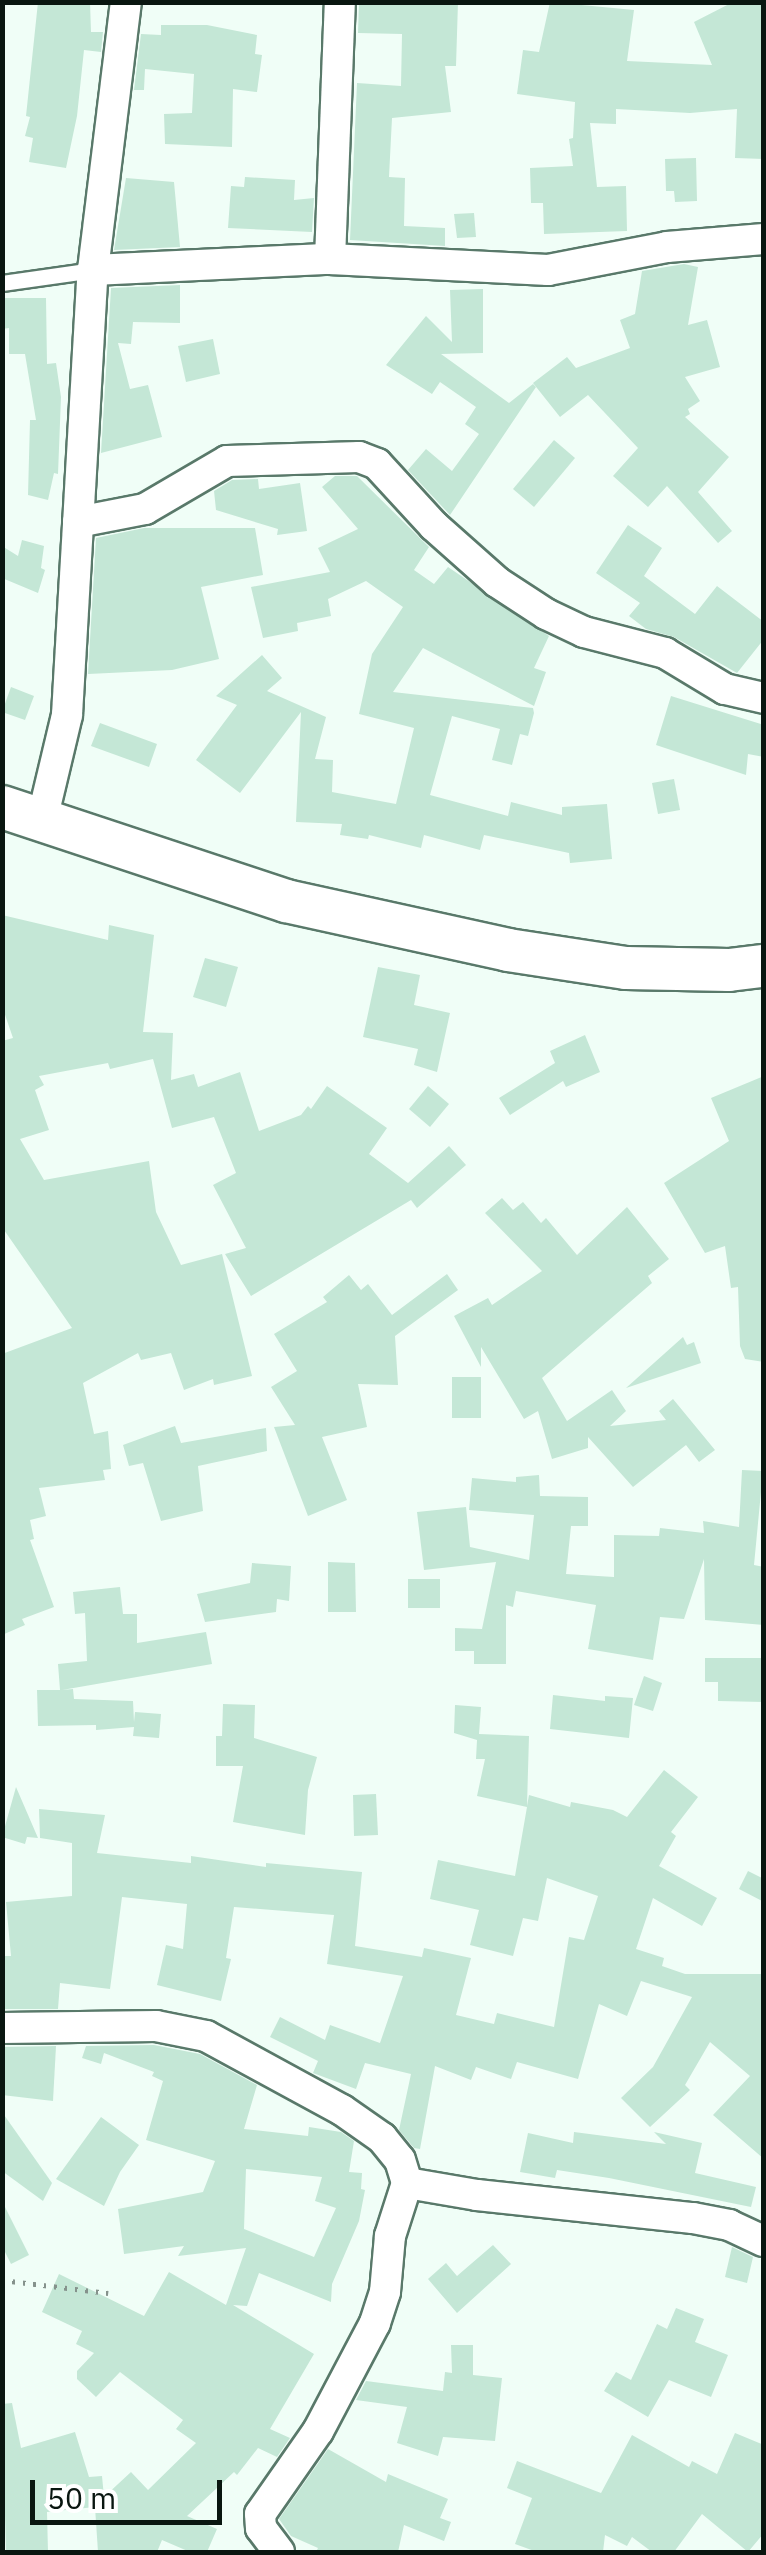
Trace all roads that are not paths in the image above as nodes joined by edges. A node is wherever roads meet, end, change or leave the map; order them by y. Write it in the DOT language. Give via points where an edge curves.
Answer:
graph roads {
  1 [pos="126,2"];
  2 [pos="340,2"];
  3 [pos="764,239"];
  4 [pos="330,259"];
  5 [pos="93,270"];
  6 [pos="2,283"];
  7 [pos="78,522"];
  8 [pos="764,698"];
  9 [pos="22,814"];
  10 [pos="764,966"];
  11 [pos="2,2028"];
  12 [pos="407,2183"];
  13 [pos="764,2241"];
  14 [pos="279,2552"];
  1 -- 5 [label="street"];
  2 -- 4 [label="street"];
  3 -- 4 [label="street" via="667,247 548,270"];
  4 -- 5 [label="street"];
  5 -- 6 [label="lane"];
  5 -- 7 [label="street"];
  7 -- 8 [label="street" via="145,509 227,461 360,457 387,472 434,526 498,582 546,614 584,632 665,653 725,689"];
  7 -- 9 [label="street" via="67,715"];
  9 -- 10 [label="main road" via="286,902 508,950 626,968"];
  11 -- 12 [label="street" via="156,2026 206,2036 382,2138 400,2160"];
  12 -- 13 [label="street" via="729,2224"];
  12 -- 14 [label="street" via="375,2322 318,2431 260,2514 261,2528"];
}
